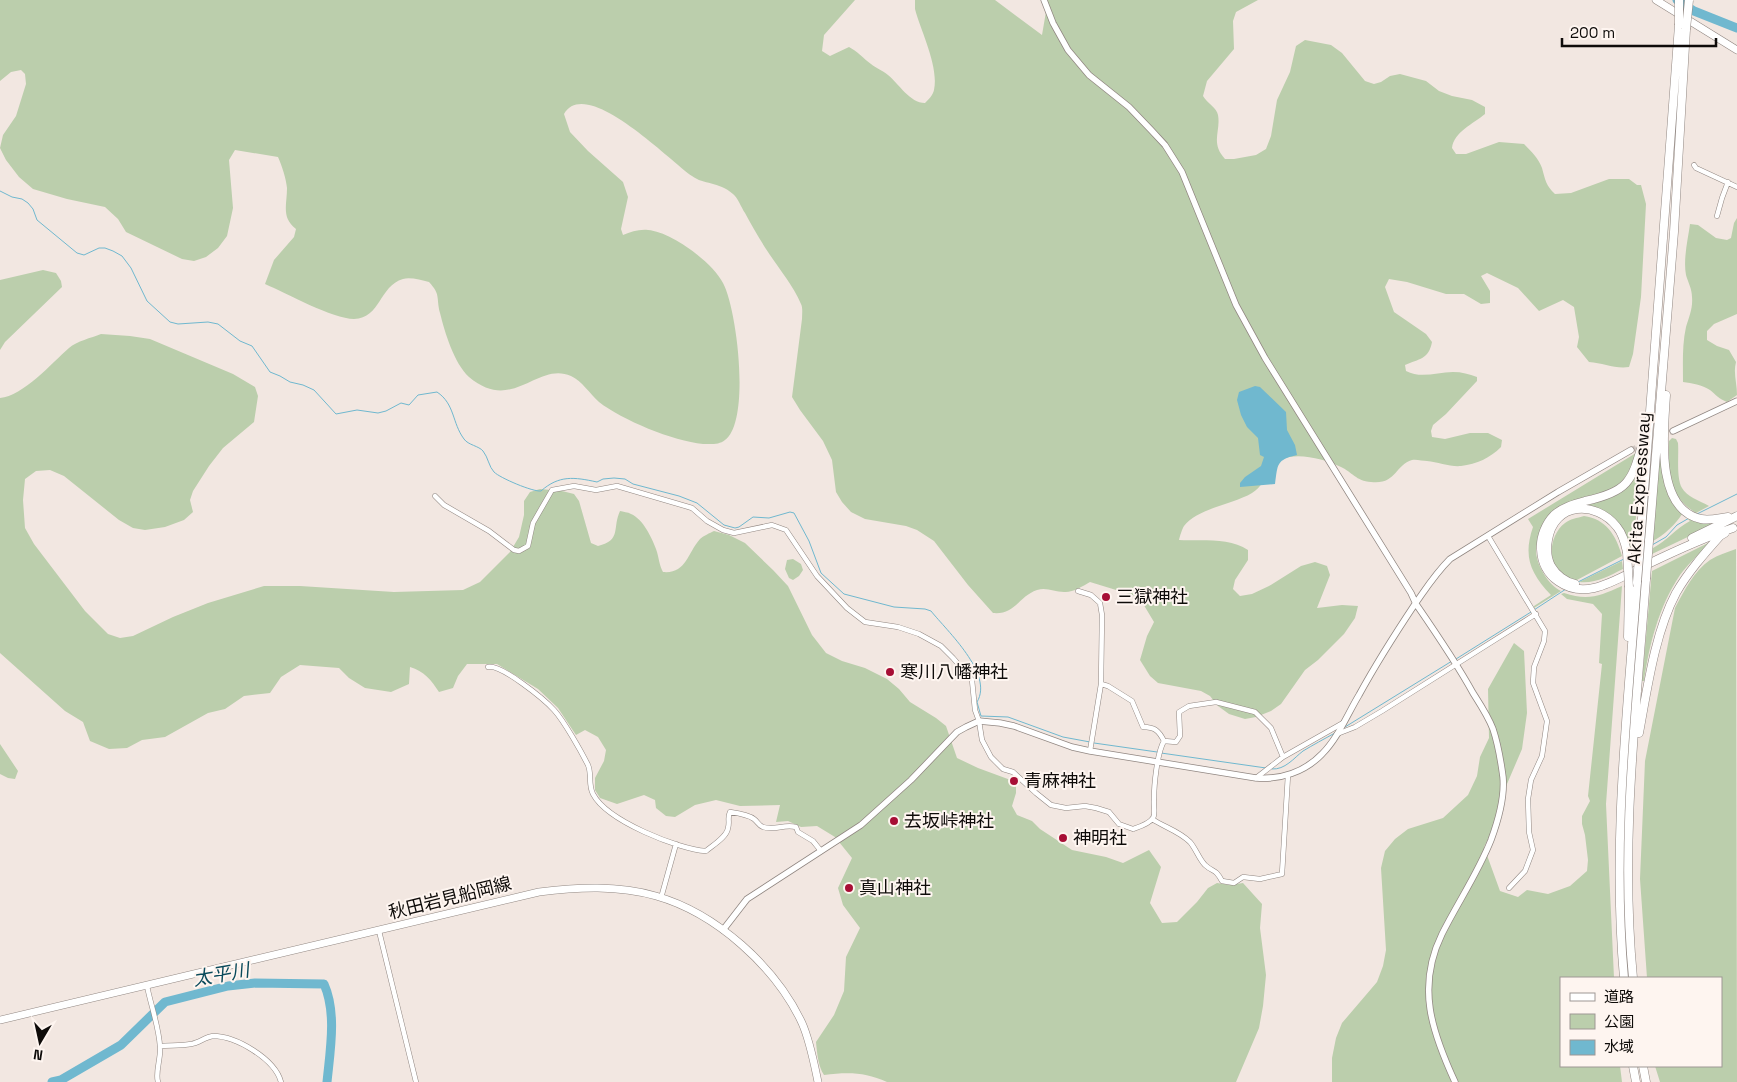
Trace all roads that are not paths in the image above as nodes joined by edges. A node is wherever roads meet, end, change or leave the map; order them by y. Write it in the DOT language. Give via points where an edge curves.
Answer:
graph roads {
  1 [pos="1044,0"];
  2 [pos="1656,0"];
  3 [pos="1680,0"];
  4 [pos="1689,0"];
  5 [pos="1737,50"];
  6 [pos="1694,165"];
  7 [pos="1728,182"];
  8 [pos="1737,187"];
  9 [pos="1717,216"];
  10 [pos="1665,355"];
  11 [pos="1737,401"];
  12 [pos="1649,422"];
  13 [pos="1672,431"];
  14 [pos="1631,450"];
  15 [pos="435,496"];
  16 [pos="1737,515"];
  17 [pos="1735,527"];
  18 [pos="1488,536"];
  19 [pos="1078,591"];
  20 [pos="1416,604"];
  21 [pos="1536,614"];
  22 [pos="1456,664"];
  23 [pos="488,667"];
  24 [pos="1101,684"];
  25 [pos="1628,702"];
  26 [pos="980,722"];
  27 [pos="1342,723"];
  28 [pos="1337,734"];
  29 [pos="1164,741"];
  30 [pos="1090,751"];
  31 [pos="1283,757"];
  32 [pos="1159,760"];
  33 [pos="1632,772"];
  34 [pos="1288,775"];
  35 [pos="1256,778"];
  36 [pos="1152,819"];
  37 [pos="676,844"];
  38 [pos="821,851"];
  39 [pos="1509,888"];
  40 [pos="661,898"];
  41 [pos="380,930"];
  42 [pos="722,930"];
  43 [pos="1624,977"];
  44 [pos="1633,977"];
  45 [pos="147,986"];
  46 [pos="0,1020"];
  47 [pos="160,1046"];
  48 [pos="1632,1067"];
  49 [pos="1643,1067"];
  50 [pos="158,1082"];
  51 [pos="281,1082"];
  52 [pos="416,1082"];
  53 [pos="818,1082"];
  54 [pos="1455,1082"];
  55 [pos="1636,1082"];
  56 [pos="1646,1082"];
  1 -- 20 [label="street" via="1068,50 1089,75 1152,130 1182,172 1236,305"];
  2 -- 5 [label="main road"];
  3 -- 12 [label="highway, Akita Expressway, bridge"];
  4 -- 10 [label="highway, Akita Expressway, bridge"];
  6 -- 7 [label="street"];
  7 -- 8 [label="street"];
  7 -- 9 [label="street"];
  10 -- 16 [label="highway" via="1664,451 1669,487 1683,509 1700,519"];
  10 -- 33 [label="highway, Akita Expressway, bridge"];
  11 -- 13 [label="street"];
  12 -- 17 [label="highway" via="1638,460 1624,486 1614,493 1561,509 1546,526 1540,549 1548,572 1568,587 1594,588 1698,540"];
  12 -- 25 [label="highway, Akita Expressway, bridge"];
  14 -- 18 [label="street"];
  15 -- 26 [label="street" via="519,552 528,546 532,523 548,495 555,489 574,486 596,490 617,486 683,504 723,530 734,533 772,525 786,530 817,576 861,619 919,634 942,646 972,680 975,710"];
  16 -- 25 [label="highway, bridge" via="1612,576 1587,584 1572,583 1554,572 1546,549 1549,535 1560,517 1577,508 1599,511 1619,528 1627,552 1629,587"];
  17 -- 33 [label="highway" via="1720,536 1691,569 1675,594 1649,675"];
  18 -- 20 [label="street" via="1450,559 1436,573"];
  18 -- 21 [label="street"];
  19 -- 24 [label="street" via="1091,595 1100,604"];
  20 -- 22 [label="street"];
  20 -- 27 [label="street"];
  21 -- 22 [label="street"];
  21 -- 39 [label="street" via="1545,631 1534,667 1533,683 1547,721 1542,756 1531,780 1528,799 1533,850 1525,871"];
  22 -- 28 [label="street" via="1382,711"];
  22 -- 54 [label="street" via="1493,730 1503,791 1486,853 1442,933 1430,970 1432,1021"];
  23 -- 37 [label="street" via="507,672 554,711 589,766 594,794 609,812 632,826"];
  24 -- 29 [label="street" via="1132,701 1143,727 1160,732"];
  24 -- 30 [label="street"];
  25 -- 43 [label="highway, Akita Expressway" via="1618,872"];
  26 -- 30 [label="street" via="1014,726"];
  26 -- 36 [label="street" via="982,740 991,757 1051,805 1096,808 1109,812 1119,824 1132,829"];
  26 -- 38 [label="street" via="957,732 878,812"];
  27 -- 28 [label="street"];
  27 -- 31 [label="street"];
  28 -- 34 [label="street" via="1322,754"];
  29 -- 31 [label="street" via="1176,742 1180,736 1179,712 1190,706 1216,702 1255,712 1271,728"];
  29 -- 32 [label="street"];
  30 -- 32 [label="street"];
  31 -- 35 [label="street"];
  32 -- 35 [label="street"];
  32 -- 36 [label="street"];
  33 -- 44 [label="highway, Akita Expressway" via="1627,872"];
  34 -- 35 [label="street"];
  34 -- 36 [label="street" via="1282,874 1260,879 1243,877 1234,883 1222,881 1217,872 1206,866 1188,840"];
  37 -- 38 [label="street" via="706,851 726,833 730,812 753,818 766,828 796,827"];
  37 -- 40 [label="street"];
  38 -- 42 [label="street" via="747,899"];
  40 -- 41 [label="main road, 秋田岩見船岡線" via="625,890 574,888 509,899"];
  40 -- 42 [label="main road, 秋田岩見船岡線" via="700,915"];
  41 -- 45 [label="main road, 秋田岩見船岡線"];
  41 -- 52 [label="street"];
  42 -- 53 [label="main road, 秋田岩見船岡線" via="755,957 782,988 802,1024"];
  45 -- 46 [label="main road, 秋田岩見船岡線"];
  45 -- 47 [label="street"];
  47 -- 50 [label="street"];
  47 -- 51 [label="street" via="190,1044 215,1036 228,1039 266,1059"];
  48 -- 55 [label="highway"];
  49 -- 56 [label="highway"];
}
